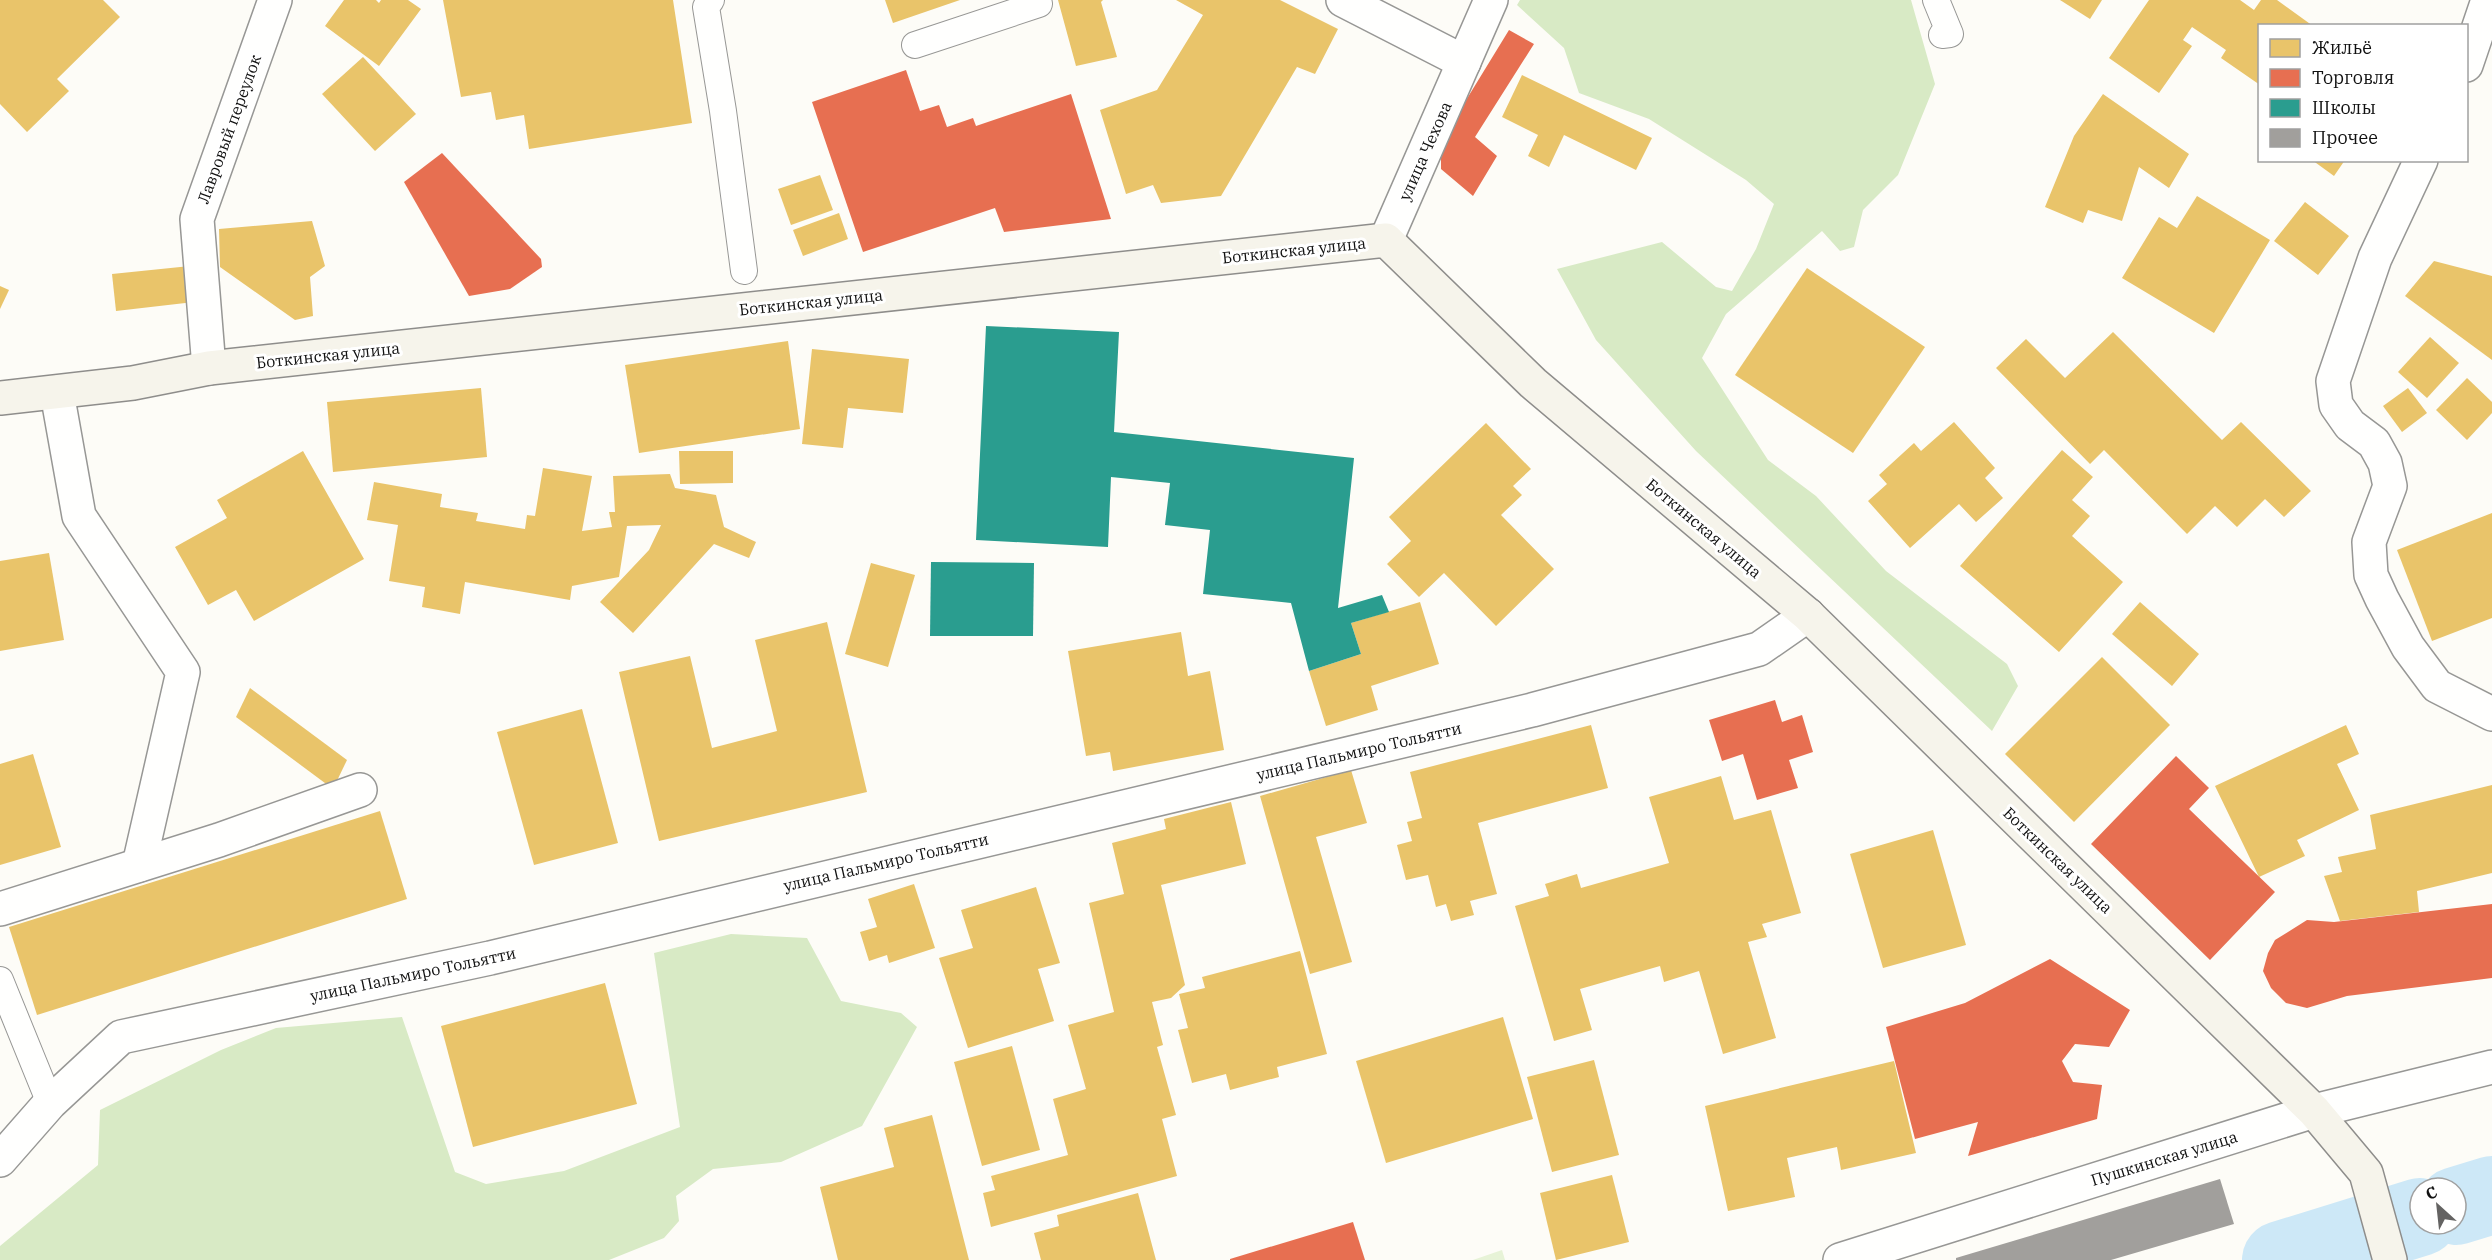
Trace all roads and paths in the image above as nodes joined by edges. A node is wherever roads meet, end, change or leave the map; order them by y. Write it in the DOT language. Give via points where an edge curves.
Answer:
graph roads {
  1 [pos="275,0"];
  2 [pos="711,0"];
  3 [pos="1038,0"];
  4 [pos="1343,0"];
  5 [pos="1491,0"];
  6 [pos="1936,0"];
  7 [pos="2488,0"];
  8 [pos="1942,35"];
  9 [pos="915,45"];
  10 [pos="2468,59"];
  11 [pos="1464,62"];
  12 [pos="2420,162"];
  13 [pos="1386,240"];
  14 [pos="744,271"];
  15 [pos="209,368"];
  16 [pos="59,392"];
  17 [pos="0,398"];
  18 [pos="1808,615"];
  19 [pos="2492,714"];
  20 [pos="360,790"];
  21 [pos="139,865"];
  22 [pos="0,909"];
  23 [pos="0,980"];
  24 [pos="2492,1067"];
  25 [pos="50,1103"];
  26 [pos="2314,1111"];
  27 [pos="0,1160"];
  28 [pos="1840,1260"];
  29 [pos="2390,1260"];
  1 -- 15 [label="street, Лавровый переулок" via="197,219"];
  2 -- 14 [label="lane" via="706,7"];
  3 -- 9 [label="lane" via="1039,4"];
  4 -- 11 [label="street"];
  5 -- 11 [label="street, улица Чехова"];
  6 -- 8 [label="lane" via="1950,34"];
  7 -- 10 [label="street"];
  11 -- 13 [label="street, улица Чехова"];
  12 -- 19 [label="street" via="2375,258 2333,381 2336,405 2350,425 2374,443 2385,463 2390,486 2369,542 2371,575 2382,599 2408,647 2437,686"];
  13 -- 15 [label="main road, Боткинская улица"];
  13 -- 18 [label="main road, Боткинская улица" via="1533,383"];
  15 -- 16 [label="main road, Боткинская улица"];
  16 -- 17 [label="main road, Боткинская улица"];
  16 -- 21 [label="street" via="79,516 183,672"];
  18 -- 25 [label="street, улица Пальмиро Тольятти" via="1759,649 1532,710 490,958 121,1037"];
  18 -- 26 [label="main road, Боткинская улица"];
  20 -- 21 [label="street"];
  21 -- 22 [label="street"];
  23 -- 25 [label="lane"];
  24 -- 26 [label="street, Пушкинская улица"];
  25 -- 27 [label="street, улица Пальмиро Тольятти"];
  26 -- 28 [label="street, Пушкинская улица"];
  26 -- 29 [label="main road, Боткинская улица" via="2366,1173"];
}
